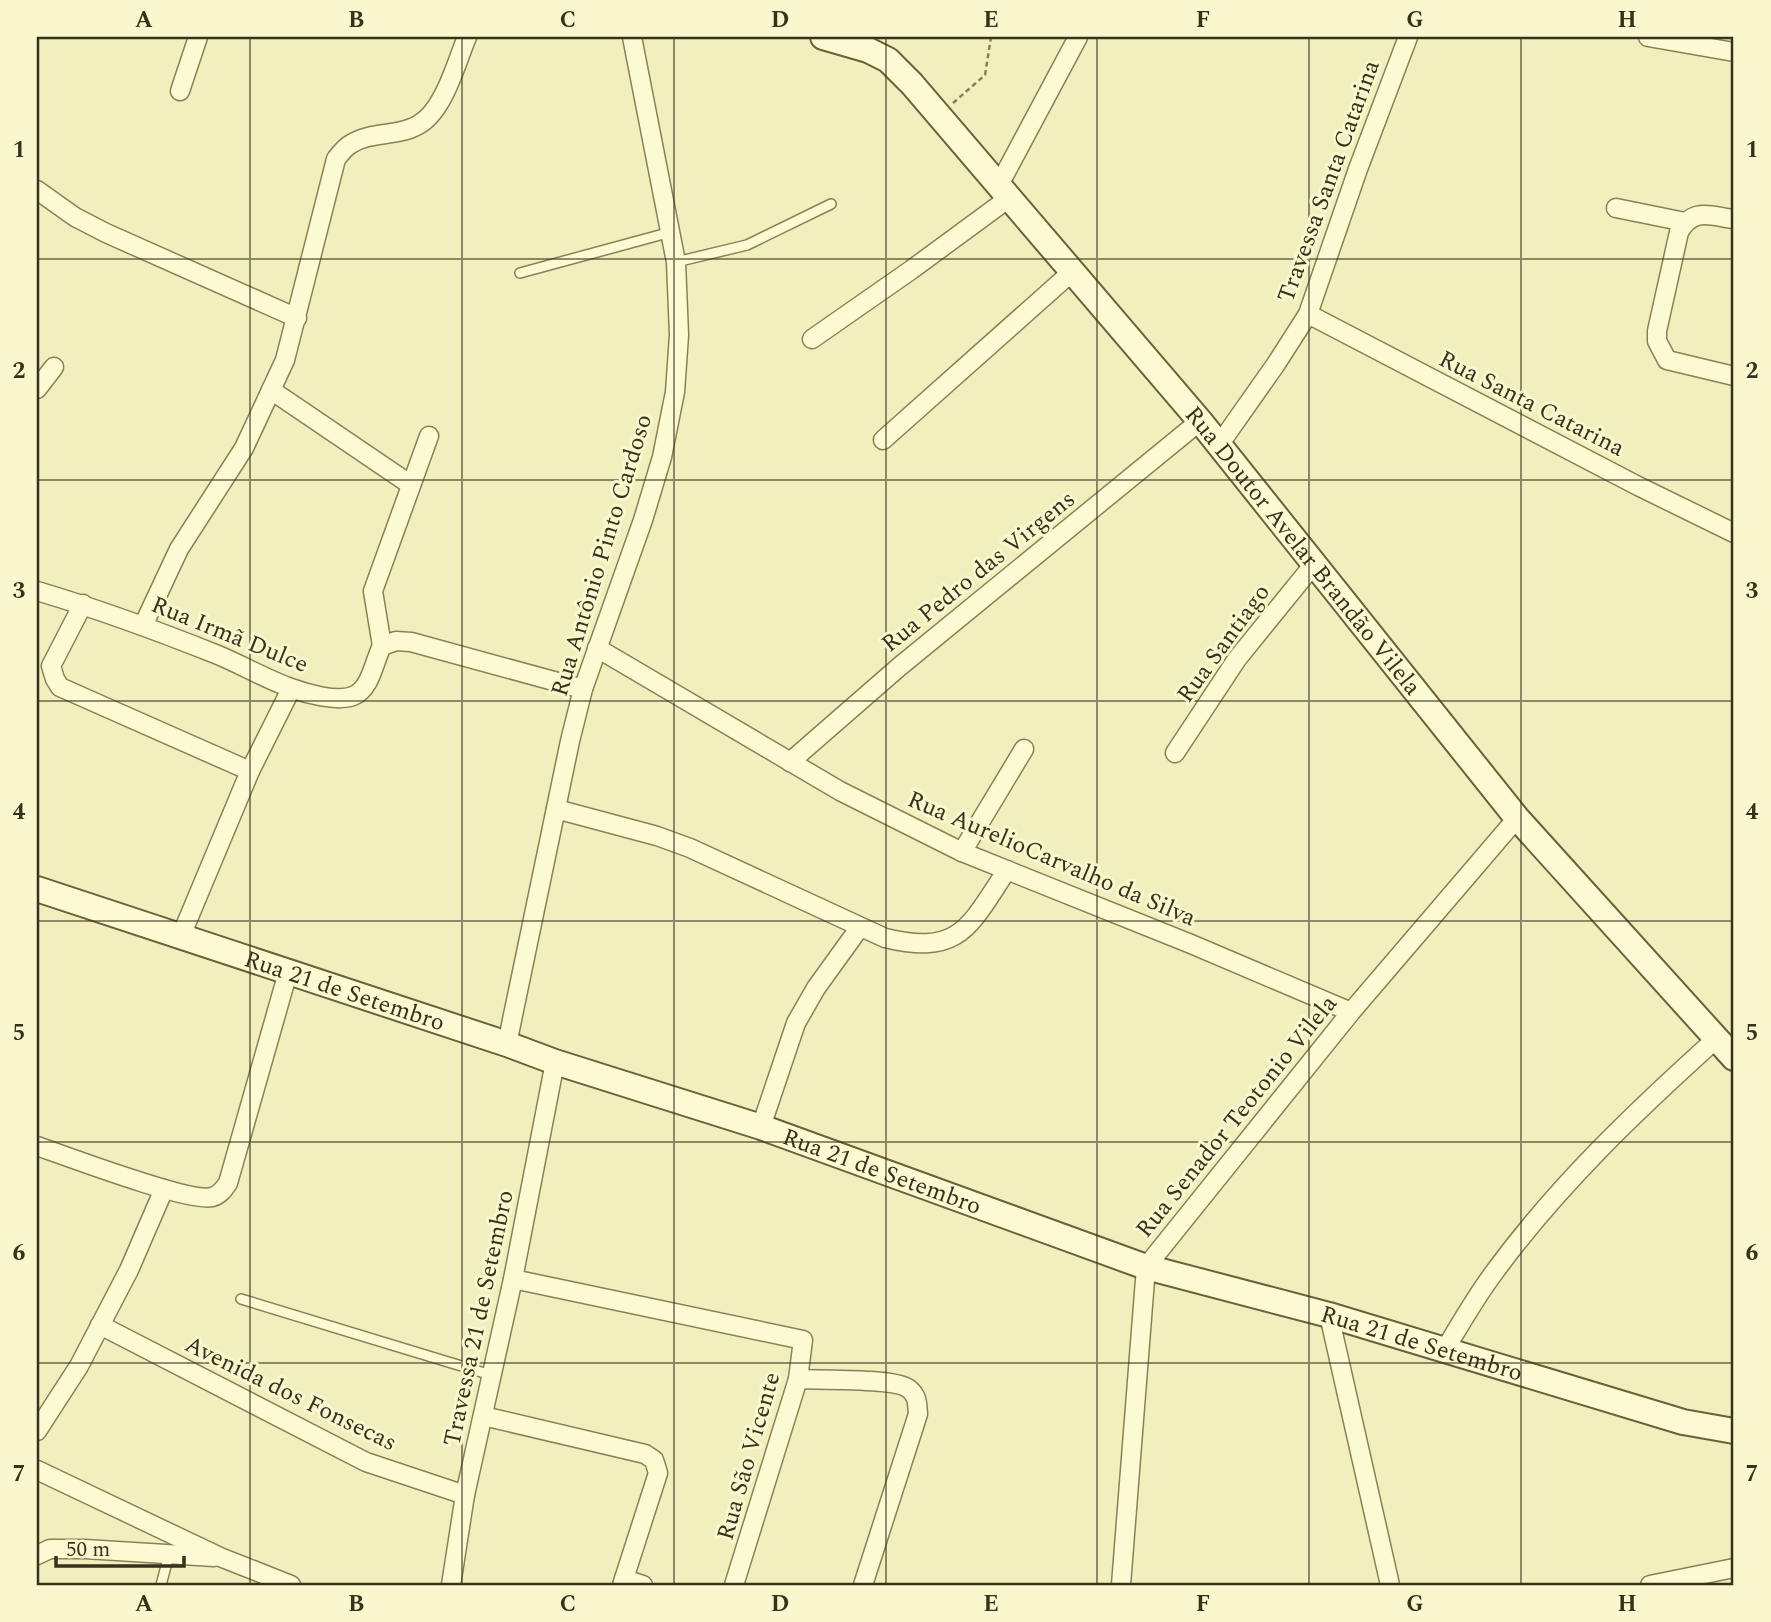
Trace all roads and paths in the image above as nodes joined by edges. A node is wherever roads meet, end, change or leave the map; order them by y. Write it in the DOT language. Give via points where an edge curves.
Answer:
graph roads {
  1 [pos="198,37"];
  2 [pos="467,37"];
  3 [pos="632,37"];
  4 [pos="823,37"];
  5 [pos="991,37"];
  6 [pos="1078,37"];
  7 [pos="1408,37"];
  8 [pos="1648,37"];
  9 [pos="1734,52"];
  10 [pos="180,91"];
  11 [pos="939,115"];
  12 [pos="37,190"];
  13 [pos="1004,192"];
  14 [pos="831,204"];
  15 [pos="1616,208"];
  16 [pos="1734,219"];
  17 [pos="1685,222"];
  18 [pos="671,232"];
  19 [pos="676,262"];
  20 [pos="1073,271"];
  21 [pos="520,273"];
  22 [pos="1308,314"];
  23 [pos="298,318"];
  24 [pos="812,339"];
  25 [pos="54,367"];
  26 [pos="1734,376"];
  27 [pos="37,389"];
  28 [pos="271,390"];
  29 [pos="1200,421"];
  30 [pos="429,436"];
  31 [pos="883,440"];
  32 [pos="1219,444"];
  33 [pos="411,485"];
  34 [pos="1734,533"];
  35 [pos="1314,564"];
  36 [pos="37,590"];
  37 [pos="83,604"];
  38 [pos="143,626"];
  39 [pos="382,646"];
  40 [pos="597,648"];
  41 [pos="291,689"];
  42 [pos="583,689"];
  43 [pos="1024,749"];
  44 [pos="1175,753"];
  45 [pos="790,762"];
  46 [pos="250,771"];
  47 [pos="556,808"];
  48 [pos="1517,818"];
  49 [pos="962,852"];
  50 [pos="1007,870"];
  51 [pos="37,889"];
  52 [pos="859,927"];
  53 [pos="181,936"];
  54 [pos="288,972"];
  55 [pos="1351,1012"];
  56 [pos="1717,1038"];
  57 [pos="507,1044"];
  58 [pos="1734,1058"];
  59 [pos="555,1062"];
  60 [pos="761,1127"];
  61 [pos="37,1146"];
  62 [pos="164,1189"];
  63 [pos="1146,1267"];
  64 [pos="513,1279"];
  65 [pos="241,1298"];
  66 [pos="1329,1315"];
  67 [pos="100,1325"];
  68 [pos="1444,1351"];
  69 [pos="491,1375"];
  70 [pos="798,1379"];
  71 [pos="483,1416"];
  72 [pos="37,1431"];
  73 [pos="1734,1431"];
  74 [pos="37,1470"];
  75 [pos="466,1495"];
  76 [pos="37,1555"];
  77 [pos="169,1555"];
  78 [pos="220,1557"];
  79 [pos="1734,1568"];
  80 [pos="623,1582"];
  81 [pos="161,1585"];
  82 [pos="291,1585"];
  83 [pos="451,1585"];
  84 [pos="643,1585"];
  85 [pos="734,1585"];
  86 [pos="863,1585"];
  87 [pos="1121,1585"];
  88 [pos="1390,1585"];
  89 [pos="1650,1585"];
  1 -- 10 [label="street"];
  2 -- 23 [label="street" via="446,90 426,119 408,130 363,138 336,159"];
  3 -- 18 [label="street, Rua Antônio Pinto Cardoso"];
  4 -- 11 [label="street, Rua Doutor Avelar Brandão Vilela" via="888,60"];
  5 -- 11 [label="path" via="985,75"];
  6 -- 13 [label="street"];
  7 -- 22 [label="street, Travessa Santa Catarina"];
  8 -- 9 [label="street"];
  11 -- 13 [label="street, Rua Doutor Avelar Brandão Vilela"];
  12 -- 23 [label="street" via="106,233"];
  13 -- 20 [label="street, Rua Doutor Avelar Brandão Vilela"];
  13 -- 24 [label="street" via="911,270"];
  14 -- 19 [label="lane" via="747,245"];
  15 -- 17 [label="street"];
  16 -- 17 [label="street" via="1698,214"];
  17 -- 26 [label="street" via="1659,315 1657,341 1667,360"];
  18 -- 19 [label="street, Rua Antônio Pinto Cardoso"];
  18 -- 21 [label="lane"];
  19 -- 40 [label="street, Rua Antônio Pinto Cardoso" via="679,335 675,393 662,457"];
  20 -- 29 [label="street, Rua Doutor Avelar Brandão Vilela"];
  20 -- 31 [label="street"];
  22 -- 32 [label="street, Travessa Santa Catarina"];
  22 -- 34 [label="street, Rua Santa Catarina"];
  23 -- 28 [label="street"];
  25 -- 27 [label="street"];
  28 -- 33 [label="street"];
  28 -- 38 [label="street" via="244,448 179,549"];
  29 -- 32 [label="street, Rua Doutor Avelar Brandão Vilela"];
  29 -- 45 [label="street, Rua Pedro das Virgens" via="920,649"];
  30 -- 33 [label="street"];
  32 -- 35 [label="street, Rua Doutor Avelar Brandão Vilela"];
  33 -- 39 [label="street" via="373,591"];
  35 -- 44 [label="street, Rua Santiago" via="1237,659"];
  35 -- 48 [label="street, Rua Doutor Avelar Brandão Vilela"];
  36 -- 37 [label="street, Rua Irmã Dulce"];
  37 -- 38 [label="street, Rua Irmã Dulce"];
  37 -- 46 [label="street" via="51,666 60,687"];
  38 -- 41 [label="street, Rua Irmã Dulce"];
  39 -- 41 [label="street, Rua Irmã Dulce" via="366,685 356,695 345,698"];
  39 -- 42 [label="street" via="411,642"];
  40 -- 42 [label="street, Rua Antônio Pinto Cardoso"];
  40 -- 45 [label="street, Rua AurelioCarvalho da Silva"];
  41 -- 46 [label="street"];
  42 -- 47 [label="street, Rua Antônio Pinto Cardoso"];
  43 -- 49 [label="street"];
  45 -- 49 [label="street, Rua AurelioCarvalho da Silva"];
  46 -- 53 [label="street"];
  47 -- 52 [label="street" via="691,848"];
  47 -- 57 [label="street, Rua Antônio Pinto Cardoso"];
  48 -- 55 [label="street, Rua Senador Teotonio Vilela"];
  48 -- 56 [label="street, Rua Doutor Avelar Brandão Vilela"];
  49 -- 50 [label="street, Rua AurelioCarvalho da Silva"];
  50 -- 52 [label="street" via="967,928 944,942 907,943"];
  50 -- 55 [label="street, Rua AurelioCarvalho da Silva"];
  51 -- 53 [label="street, Rua 21 de Setembro"];
  52 -- 60 [label="street" via="796,1023"];
  53 -- 54 [label="street, Rua 21 de Setembro"];
  54 -- 57 [label="street, Rua 21 de Setembro"];
  54 -- 62 [label="street" via="228,1183 212,1197"];
  55 -- 63 [label="street, Rua Senador Teotonio Vilela"];
  56 -- 58 [label="street, Rua Doutor Avelar Brandão Vilela"];
  56 -- 68 [label="street" via="1573,1177 1492,1275"];
  57 -- 59 [label="street, Rua 21 de Setembro"];
  59 -- 60 [label="street, Rua 21 de Setembro"];
  59 -- 64 [label="street, Travessa 21 de Setembro"];
  60 -- 63 [label="street, Rua 21 de Setembro"];
  61 -- 62 [label="street"];
  62 -- 67 [label="street"];
  63 -- 66 [label="street, Rua 21 de Setembro"];
  63 -- 87 [label="street, Rua Senador Teotonio Vilela"];
  64 -- 69 [label="street, Travessa 21 de Setembro"];
  64 -- 70 [label="street, Rua São Vicente" via="803,1340"];
  65 -- 69 [label="lane"];
  66 -- 68 [label="street, Rua 21 de Setembro"];
  66 -- 88 [label="street"];
  67 -- 72 [label="street"];
  67 -- 75 [label="street, Avenida dos Fonsecas" via="366,1462"];
  68 -- 73 [label="street, Rua 21 de Setembro" via="1683,1422"];
  69 -- 71 [label="street, Travessa 21 de Setembro"];
  70 -- 85 [label="street, Rua São Vicente"];
  70 -- 86 [label="street" via="891,1382 908,1387 917,1398 918,1414"];
  71 -- 75 [label="street, Travessa 21 de Setembro"];
  71 -- 80 [label="street" via="645,1454 654,1460 658,1473"];
  74 -- 78 [label="street"];
  75 -- 83 [label="street, Travessa 21 de Setembro"];
  76 -- 77 [label="street" via="50,1549"];
  77 -- 78 [label="street"];
  77 -- 81 [label="lane"];
  78 -- 82 [label="street"];
  79 -- 89 [label="street"];
  80 -- 84 [label="street"];
}
